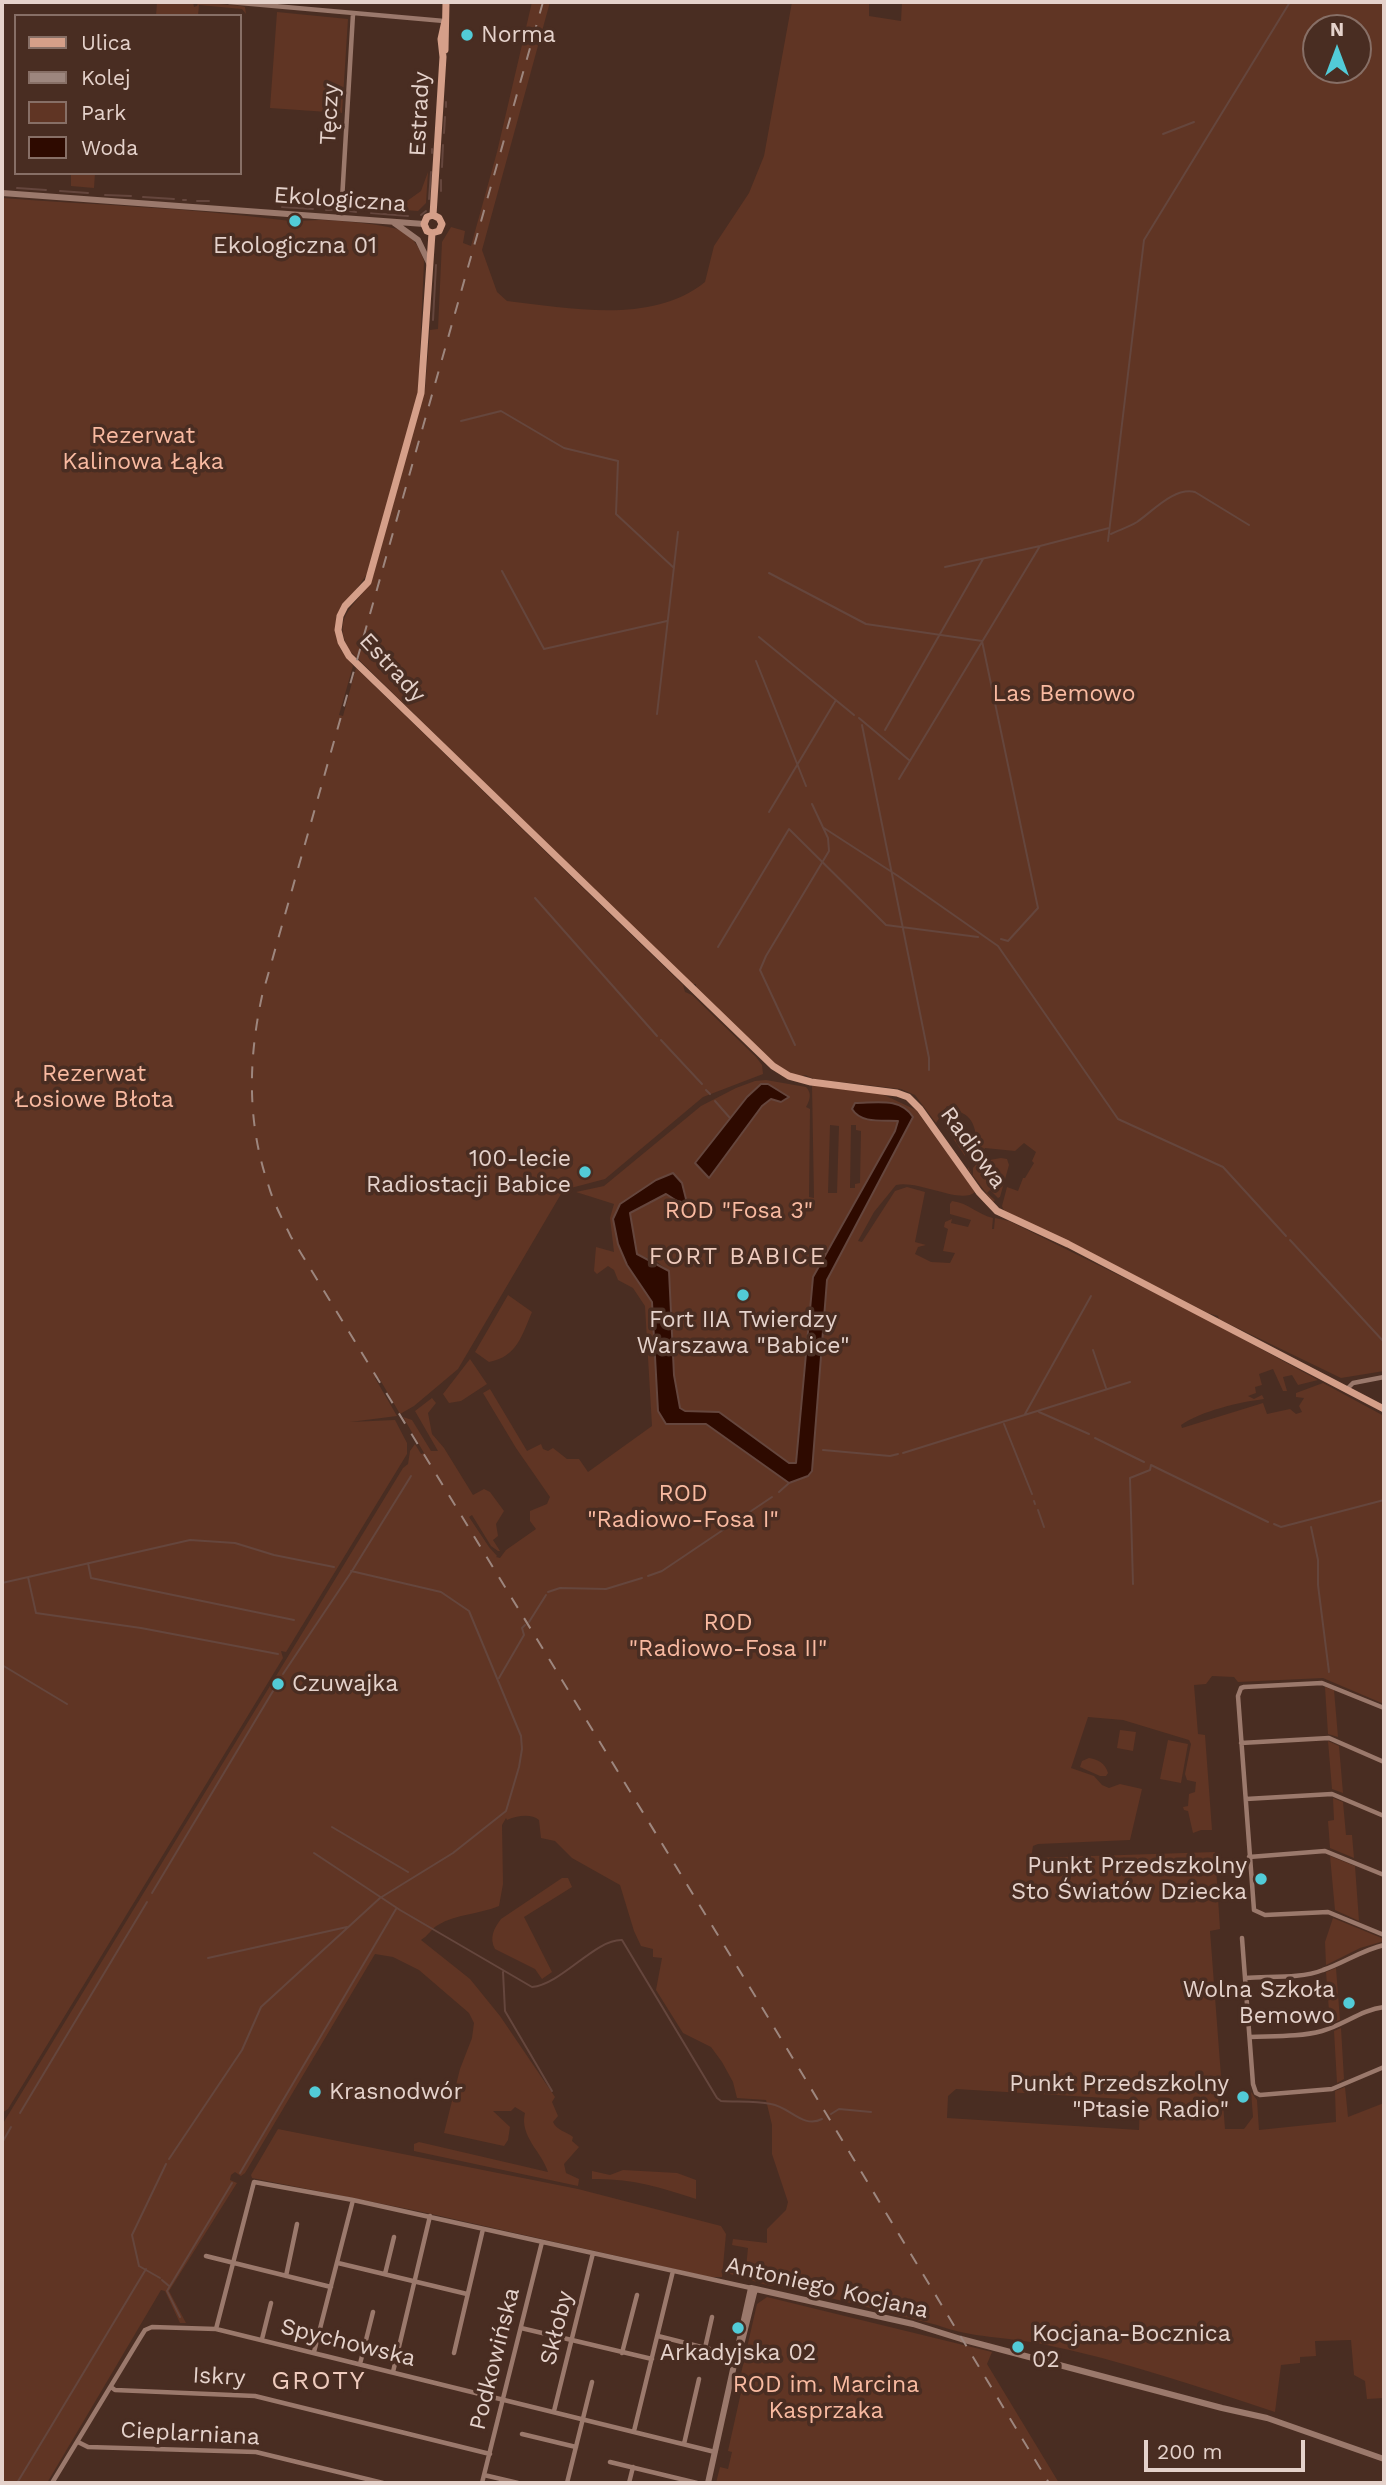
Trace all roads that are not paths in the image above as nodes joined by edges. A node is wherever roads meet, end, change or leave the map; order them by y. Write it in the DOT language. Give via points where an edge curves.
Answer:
graph roads {
  1 [pos="229,2"];
  2 [pos="446,2"];
  3 [pos="353,14"];
  4 [pos="445,21"];
  5 [pos="2,193"];
  6 [pos="433,215"];
  7 [pos="341,217"];
  8 [pos="391,221"];
  9 [pos="424,224"];
  10 [pos="432,233"];
  11 [pos="430,266"];
  12 [pos="631,931"];
  13 [pos="1384,1377"];
  14 [pos="1347,1388"];
  15 [pos="1384,1409"];
  16 [pos="1384,1708"];
  17 [pos="1241,1743"];
  18 [pos="1384,1762"];
  19 [pos="1246,1799"];
  20 [pos="1384,1816"];
  21 [pos="1250,1857"];
  22 [pos="1384,1875"];
  23 [pos="1384,1935"];
  24 [pos="1242,1938"];
  25 [pos="1384,1945"];
  26 [pos="1245,1978"];
  27 [pos="1384,2007"];
  28 [pos="1250,2038"];
  29 [pos="1384,2067"];
  30 [pos="353,2200"];
  31 [pos="430,2216"];
  32 [pos="297,2224"];
  33 [pos="483,2229"];
  34 [pos="394,2237"];
  35 [pos="542,2242"];
  36 [pos="593,2253"];
  37 [pos="206,2256"];
  38 [pos="233,2263"];
  39 [pos="338,2263"];
  40 [pos="673,2271"];
  41 [pos="385,2274"];
  42 [pos="286,2276"];
  43 [pos="414,2281"];
  44 [pos="331,2287"];
  45 [pos="753,2289"];
  46 [pos="467,2294"];
  47 [pos="637,2295"];
  48 [pos="271,2303"];
  49 [pos="373,2312"];
  50 [pos="712,2317"];
  51 [pos="521,2328"];
  52 [pos="216,2329"];
  53 [pos="658,2336"];
  54 [pos="262,2339"];
  55 [pos="572,2340"];
  56 [pos="705,2348"];
  57 [pos="314,2352"];
  58 [pos="454,2353"];
  59 [pos="622,2353"];
  60 [pos="737,2356"];
  61 [pos="652,2359"];
  62 [pos="360,2364"];
  63 [pos="393,2372"];
  64 [pos="699,2379"];
  65 [pos="593,2382"];
  66 [pos="110,2386"];
  67 [pos="503,2399"];
  68 [pos="554,2411"];
  69 [pos="583,2418"];
  70 [pos="634,2431"];
  71 [pos="522,2434"];
  72 [pos="78,2442"];
  73 [pos="684,2444"];
  74 [pos="576,2447"];
  75 [pos="716,2452"];
  76 [pos="490,2454"];
  77 [pos="1384,2459"];
  78 [pos="610,2462"];
  79 [pos="633,2467"];
  80 [pos="484,2475"];
  81 [pos="52,2483"];
  82 [pos="383,2483"];
  83 [pos="482,2483"];
  84 [pos="518,2483"];
  85 [pos="567,2483"];
  86 [pos="629,2483"];
  87 [pos="697,2483"];
  88 [pos="708,2483"];
  1 -- 3 [label="street"];
  2 -- 4 [label="main road, Estrady"];
  3 -- 4 [label="street"];
  3 -- 7 [label="street, Tęczy"];
  4 -- 6 [label="main road, Estrady"];
  5 -- 7 [label="street, Ekologiczna"];
  6 -- 9 [label="main road"];
  6 -- 10 [label="main road" via="442,225"];
  7 -- 8 [label="street, Ekologiczna"];
  8 -- 9 [label="street, Ekologiczna"];
  8 -- 11 [label="street" via="418,240"];
  9 -- 10 [label="main road"];
  10 -- 11 [label="main road, Estrady"];
  11 -- 12 [label="main road, Estrady" via="421,393 368,582 340,616 341,642 356,663"];
  12 -- 14 [label="main road, Radiowa" via="779,1071 795,1079 897,1093 911,1100 998,1211"];
  13 -- 14 [label="street"];
  14 -- 15 [label="main road, Radiowa"];
  16 -- 17 [label="street" via="1322,1683 1244,1687 1238,1696"];
  17 -- 18 [label="street" via="1329,1738"];
  17 -- 19 [label="street"];
  19 -- 20 [label="street" via="1332,1794"];
  19 -- 21 [label="street"];
  21 -- 22 [label="street" via="1325,1852"];
  21 -- 23 [label="street" via="1255,1910 1265,1915 1322,1911"];
  24 -- 26 [label="street"];
  25 -- 26 [label="street" via="1363,1950 1322,1971"];
  26 -- 28 [label="street"];
  27 -- 28 [label="street" via="1315,2033"];
  28 -- 29 [label="street" via="1253,2084 1260,2095 1332,2089"];
  30 -- 31 [label="street, Antoniego Kocjana"];
  30 -- 38 [label="street, Antoniego Kocjana" via="254,2182"];
  30 -- 39 [label="street"];
  31 -- 33 [label="street, Antoniego Kocjana"];
  31 -- 43 [label="street"];
  32 -- 42 [label="street"];
  33 -- 35 [label="street, Antoniego Kocjana"];
  33 -- 46 [label="street"];
  34 -- 41 [label="street"];
  35 -- 36 [label="street, Antoniego Kocjana"];
  35 -- 51 [label="street, Podkowińska"];
  36 -- 40 [label="street, Antoniego Kocjana"];
  36 -- 55 [label="street, Skłoby"];
  37 -- 38 [label="street"];
  38 -- 42 [label="street"];
  38 -- 52 [label="street"];
  39 -- 41 [label="street"];
  39 -- 44 [label="street"];
  40 -- 45 [label="street, Antoniego Kocjana"];
  40 -- 53 [label="street"];
  41 -- 43 [label="street"];
  42 -- 44 [label="street"];
  43 -- 46 [label="street"];
  43 -- 63 [label="street"];
  44 -- 57 [label="street"];
  45 -- 60 [label="street"];
  45 -- 77 [label="street, Antoniego Kocjana" via="913,2324 1267,2418"];
  46 -- 58 [label="street"];
  47 -- 59 [label="street"];
  48 -- 54 [label="street"];
  49 -- 62 [label="street"];
  50 -- 56 [label="street"];
  51 -- 55 [label="street"];
  51 -- 67 [label="street, Podkowińska"];
  52 -- 54 [label="street, Spychowska"];
  52 -- 66 [label="street, Spychowska" via="145,2330"];
  53 -- 56 [label="street"];
  53 -- 61 [label="street"];
  54 -- 57 [label="street, Spychowska"];
  55 -- 59 [label="street"];
  55 -- 68 [label="street, Skłoby"];
  56 -- 60 [label="street"];
  57 -- 62 [label="street, Spychowska"];
  59 -- 61 [label="street"];
  60 -- 75 [label="street"];
  61 -- 70 [label="street"];
  62 -- 63 [label="street, Spychowska"];
  63 -- 67 [label="street, Spychowska"];
  64 -- 73 [label="street"];
  65 -- 69 [label="street"];
  66 -- 72 [label="street, Spychowska"];
  66 -- 76 [label="street, Iskry" via="119,2391 255,2396"];
  67 -- 68 [label="street, Spychowska"];
  67 -- 76 [label="street, Podkowińska"];
  68 -- 69 [label="street, Spychowska"];
  69 -- 70 [label="street, Spychowska"];
  69 -- 74 [label="street"];
  70 -- 73 [label="street, Spychowska"];
  71 -- 74 [label="street"];
  72 -- 81 [label="street, Spychowska"];
  72 -- 82 [label="street, Cieplarniana" via="256,2452"];
  73 -- 75 [label="street, Spychowska"];
  74 -- 85 [label="street"];
  75 -- 88 [label="street"];
  76 -- 80 [label="street, Podkowińska"];
  78 -- 79 [label="street"];
  79 -- 86 [label="street"];
  79 -- 87 [label="street"];
  80 -- 83 [label="street, Podkowińska"];
  80 -- 84 [label="street"];
}
